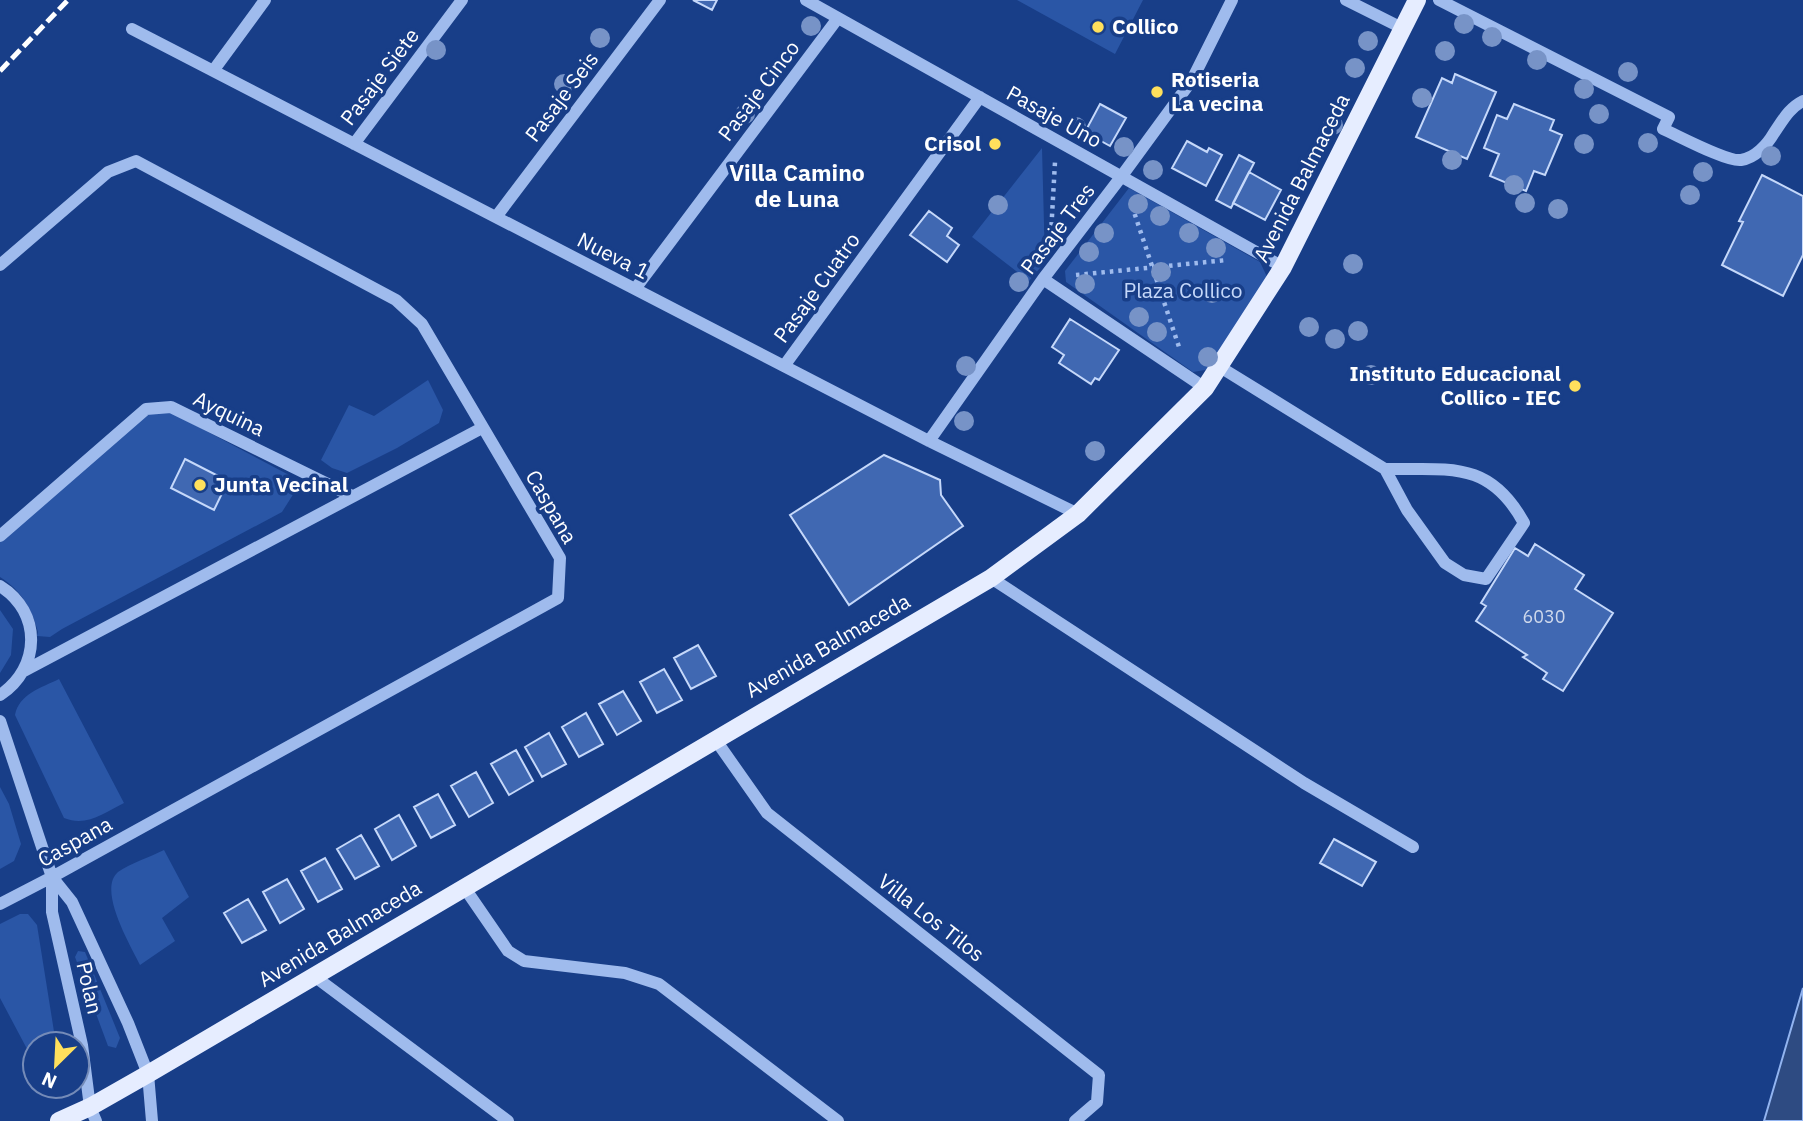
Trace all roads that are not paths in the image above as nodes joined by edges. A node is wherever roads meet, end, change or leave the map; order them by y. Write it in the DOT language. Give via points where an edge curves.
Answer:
graph roads {
  1 [pos="265,0"];
  2 [pos="462,0"];
  3 [pos="660,0"];
  4 [pos="806,0"];
  5 [pos="1232,0"];
  6 [pos="1346,0"];
  7 [pos="1417,0"];
  8 [pos="1438,0"];
  9 [pos="838,18"];
  10 [pos="1404,29"];
  11 [pos="132,30"];
  12 [pos="213,71"];
  13 [pos="980,97"];
  14 [pos="1803,101"];
  15 [pos="354,144"];
  16 [pos="1121,177"];
  17 [pos="496,217"];
  18 [pos="0,265"];
  19 [pos="1283,267"];
  20 [pos="1046,276"];
  21 [pos="635,289"];
  22 [pos="784,366"];
  23 [pos="1220,368"];
  24 [pos="1205,388"];
  25 [pos="482,428"];
  26 [pos="929,441"];
  27 [pos="1385,469"];
  28 [pos="352,496"];
  29 [pos="1078,514"];
  30 [pos="0,536"];
  31 [pos="991,578"];
  32 [pos="0,586"];
  33 [pos="24,671"];
  34 [pos="0,695"];
  35 [pos="0,721"];
  36 [pos="715,738"];
  37 [pos="1413,847"];
  38 [pos="52,877"];
  39 [pos="464,887"];
  40 [pos="0,904"];
  41 [pos="314,976"];
  42 [pos="148,1074"];
  43 [pos="93,1114"];
  44 [pos="59,1121"];
  45 [pos="152,1121"];
  46 [pos="508,1121"];
  47 [pos="838,1121"];
  48 [pos="1075,1121"];
  1 -- 12 [label="street"];
  2 -- 15 [label="street, Pasaje Siete"];
  3 -- 17 [label="street, Pasaje Seis"];
  4 -- 9 [label="street, Pasaje Uno"];
  5 -- 16 [label="street, Pasaje Tres" via="1192,79"];
  6 -- 10 [label="street"];
  7 -- 10 [label="main road, Avenida Balmaceda"];
  8 -- 14 [label="street" via="1669,117 1664,129 1739,161 1755,155 1792,106"];
  9 -- 13 [label="street, Pasaje Uno"];
  9 -- 21 [label="street, Pasaje Cinco"];
  10 -- 19 [label="main road, Avenida Balmaceda"];
  11 -- 12 [label="street, Nueva 1"];
  12 -- 15 [label="street, Nueva 1"];
  13 -- 16 [label="street, Pasaje Uno"];
  13 -- 22 [label="street, Pasaje Cuatro"];
  15 -- 17 [label="street, Nueva 1"];
  16 -- 19 [label="street, Pasaje Uno"];
  16 -- 20 [label="street, Pasaje Tres"];
  17 -- 21 [label="street, Nueva 1"];
  18 -- 25 [label="street, Caspana" via="108,172 136,162 396,300 422,324"];
  19 -- 23 [label="main road, Avenida Balmaceda"];
  20 -- 24 [label="street"];
  20 -- 26 [label="street, Pasaje Tres"];
  21 -- 22 [label="street, Nueva 1"];
  22 -- 26 [label="street, Nueva 1"];
  23 -- 24 [label="main road, Avenida Balmaceda"];
  23 -- 27 [label="street"];
  24 -- 29 [label="main road, Avenida Balmaceda"];
  25 -- 28 [label="street"];
  25 -- 38 [label="street, Caspana" via="560,558 558,598"];
  26 -- 29 [label="street, Nueva 1"];
  27 -- 27 [label="street" via="1445,563 1464,575 1486,579 1524,523 1512,501 1492,482 1471,473"];
  28 -- 30 [label="street, Ayquina" via="171,407 146,409"];
  28 -- 33 [label="street"];
  29 -- 31 [label="main road, Avenida Balmaceda"];
  31 -- 36 [label="main road, Avenida Balmaceda"];
  31 -- 37 [label="street" via="1304,783"];
  32 -- 33 [label="street" via="25,610 32,630 32,651"];
  33 -- 34 [label="street"];
  35 -- 38 [label="street, Polan"];
  36 -- 39 [label="main road, Avenida Balmaceda"];
  36 -- 48 [label="street, Villa Los Tilos" via="767,813 1099,1075 1097,1102"];
  38 -- 40 [label="street, Caspana"];
  38 -- 42 [label="street, Polan" via="72,902"];
  38 -- 43 [label="street, Polan" via="52,912"];
  39 -- 41 [label="main road, Avenida Balmaceda"];
  39 -- 47 [label="street" via="508,951 523,961 625,973 659,984"];
  41 -- 42 [label="main road, Avenida Balmaceda"];
  41 -- 46 [label="street"];
  42 -- 43 [label="main road, Avenida Balmaceda"];
  42 -- 45 [label="street, Polan"];
  43 -- 44 [label="main road, Avenida Balmaceda"];
}
